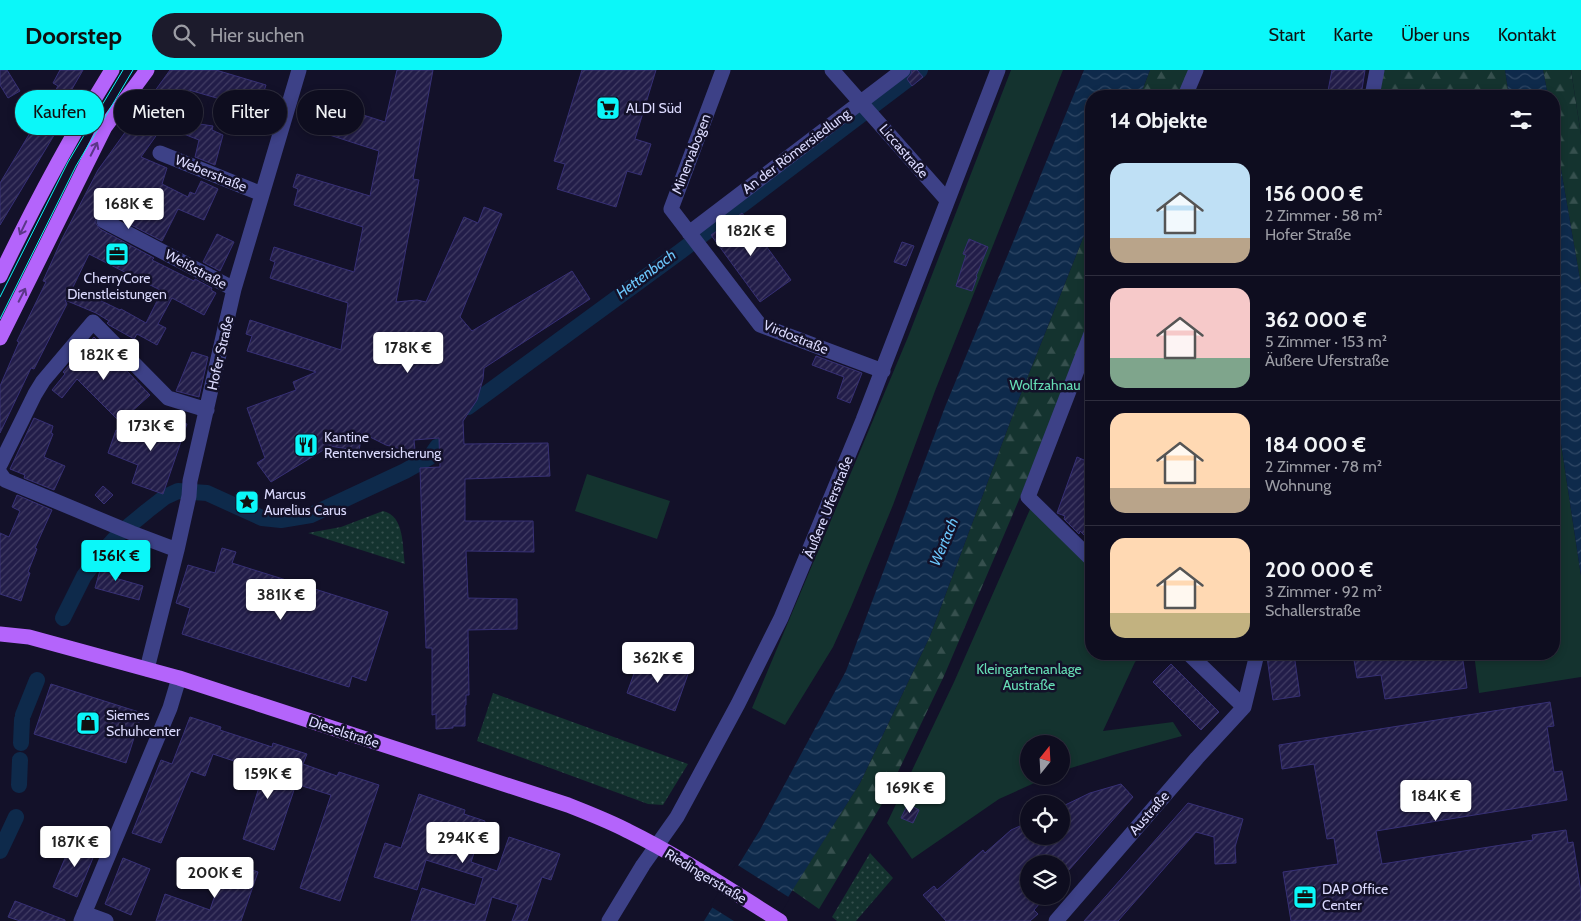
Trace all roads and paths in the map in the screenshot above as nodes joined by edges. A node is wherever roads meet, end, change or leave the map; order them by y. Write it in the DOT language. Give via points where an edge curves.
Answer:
graph roads {
  1 [pos="112,70"];
  2 [pos="147,70"];
  3 [pos="723,70"];
  4 [pos="832,70"];
  5 [pos="903,70"];
  6 [pos="998,70"];
  7 [pos="1196,70"];
  8 [pos="1377,70"];
  9 [pos="295,71"];
  10 [pos="1188,90"];
  11 [pos="1373,90"];
  12 [pos="861,102"];
  13 [pos="160,153"];
  14 [pos="262,194"];
  15 [pos="947,200"];
  16 [pos="104,221"];
  17 [pos="689,233"];
  18 [pos="3,260"];
  19 [pos="0,276"];
  20 [pos="234,289"];
  21 [pos="0,338"];
  22 [pos="1085,350"];
  23 [pos="883,371"];
  24 [pos="207,410"];
  25 [pos="0,466"];
  26 [pos="0,473"];
  27 [pos="177,550"];
  28 [pos="1085,553"];
  29 [pos="0,627"];
  30 [pos="0,634"];
  31 [pos="24,637"];
  32 [pos="1195,660"];
  33 [pos="1256,660"];
  34 [pos="147,669"];
  35 [pos="180,678"];
  36 [pos="1244,707"];
  37 [pos="657,846"];
  38 [pos="83,917"];
  39 [pos="106,921"];
  40 [pos="609,921"];
  41 [pos="780,921"];
  42 [pos="1056,921"];
  1 -- 18 [label="main road, one-way"];
  21 -- 2 [label="main road, one-way" via="105,127"];
  3 -- 17 [label="street, Minervabogen" via="671,209"];
  4 -- 12 [label="street"];
  5 -- 12 [label="street, An der Römersiedlung"];
  6 -- 15 [label="street, Äußere Uferstraße"];
  7 -- 10 [label="street"];
  8 -- 11 [label="street"];
  9 -- 14 [label="street, Hofer Straße"];
  12 -- 15 [label="street, Liccastraße"];
  12 -- 17 [label="street, An der Römersiedlung"];
  13 -- 14 [label="street, Weberstraße"];
  14 -- 20 [label="street, Hofer Straße"];
  15 -- 23 [label="street, Äußere Uferstraße"];
  16 -- 20 [label="street, Weißstraße"];
  17 -- 23 [label="street, Virdostraße" via="760,325"];
  18 -- 19 [label="main road"];
  20 -- 24 [label="street, Hofer Straße"];
  22 -- 28 [label="street" via="1028,497"];
  23 -- 37 [label="street, Äußere Uferstraße" via="781,618 677,817"];
  24 -- 25 [label="street" via="168,398 93,322 43,381"];
  24 -- 27 [label="street, Hofer Straße"];
  26 -- 27 [label="street" via="5,480"];
  27 -- 34 [label="street, Hofer Straße"];
  29 -- 31 [label="main road, Dieselstraße"];
  30 -- 31 [label="main road, Dieselstraße"];
  31 -- 34 [label="main road, Dieselstraße"];
  32 -- 36 [label="street"];
  33 -- 36 [label="street, Austraße"];
  34 -- 35 [label="main road, Dieselstraße"];
  35 -- 37 [label="main road, Dieselstraße" via="568,805"];
  35 -- 38 [label="street"];
  36 -- 42 [label="street, Austraße"];
  37 -- 40 [label="street, Äußere Uferstraße"];
  37 -- 41 [label="main road, Riedingerstraße"];
  38 -- 39 [label="street"];
}
